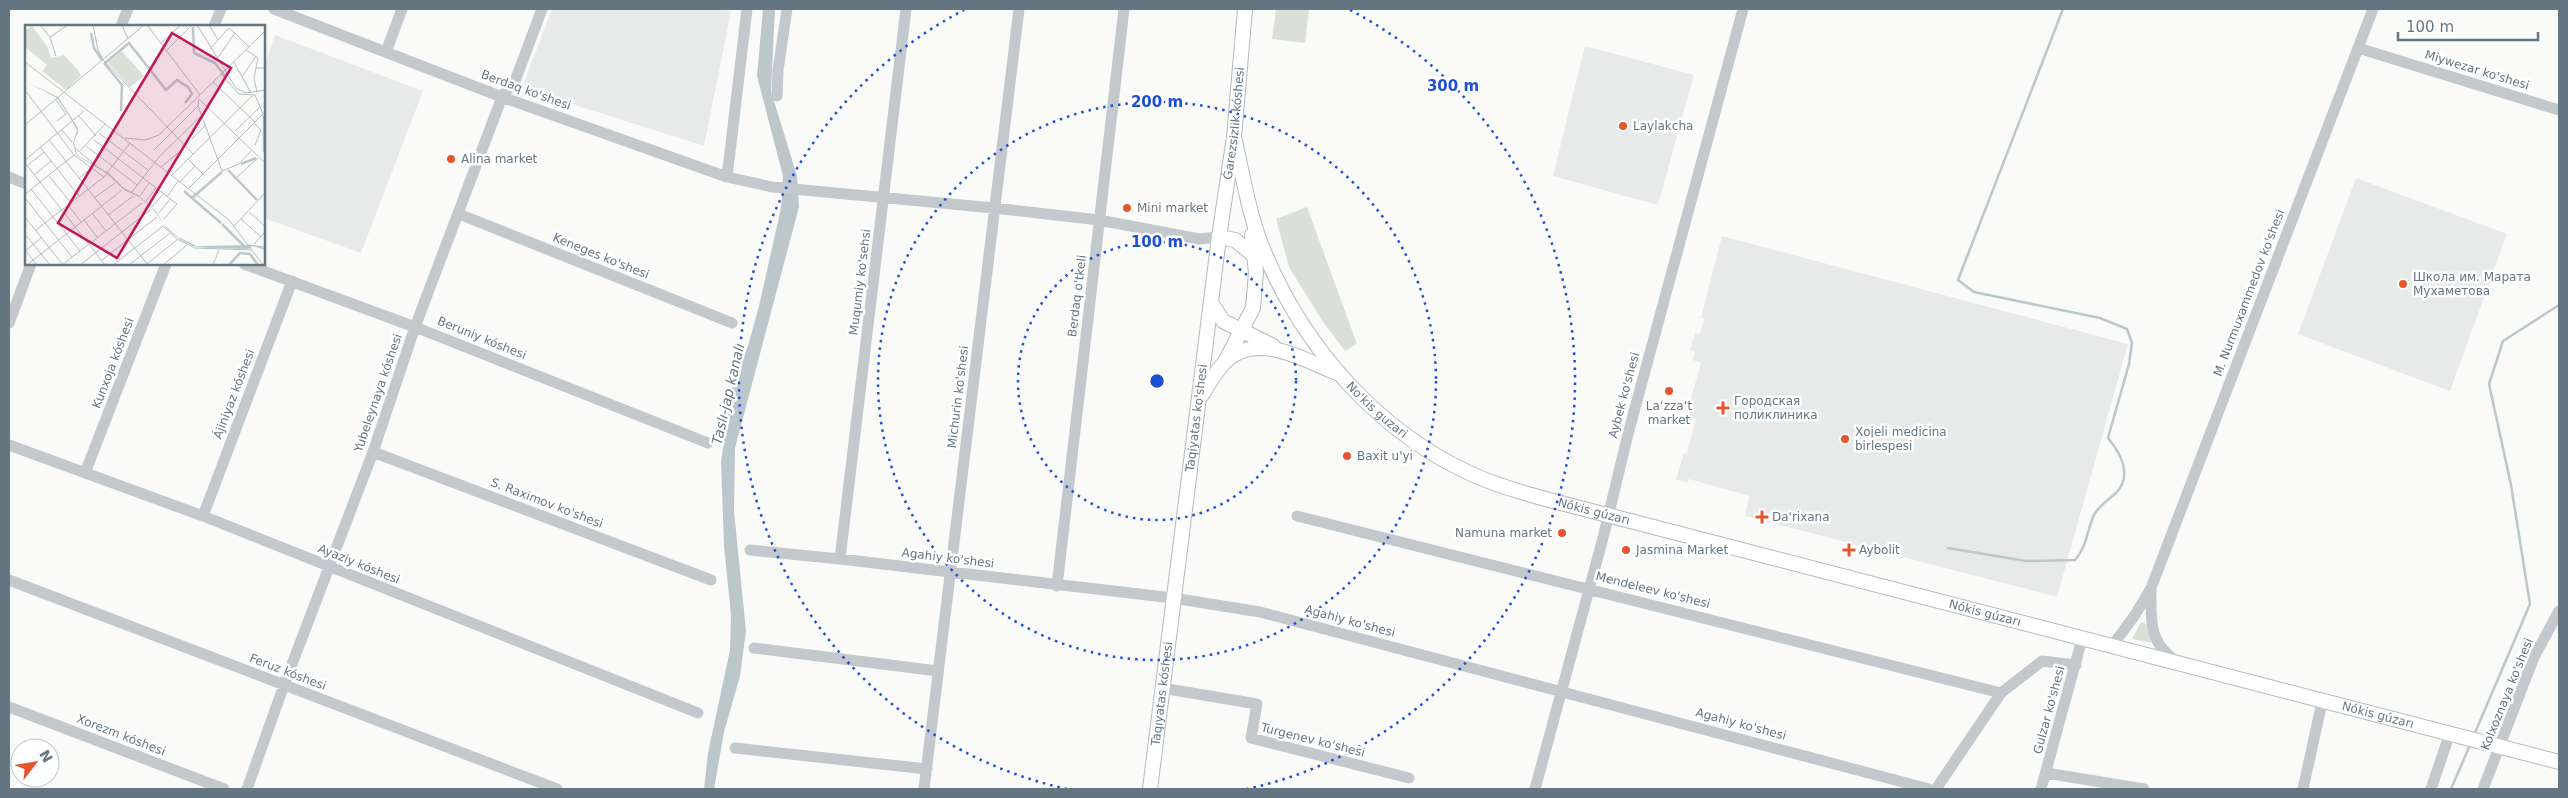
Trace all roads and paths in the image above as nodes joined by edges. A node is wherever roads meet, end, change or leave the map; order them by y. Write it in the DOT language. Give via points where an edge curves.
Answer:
graph roads {
  1 [pos="128,9"];
  2 [pos="221,9"];
  3 [pos="274,9"];
  4 [pos="402,9"];
  5 [pos="542,9"];
  6 [pos="746,9"];
  7 [pos="787,9"];
  8 [pos="906,9"];
  9 [pos="1019,9"];
  10 [pos="1124,9"];
  11 [pos="1245,9"];
  12 [pos="1743,9"];
  13 [pos="2373,9"];
  14 [pos="121,25"];
  15 [pos="214,25"];
  16 [pos="2358,48"];
  17 [pos="386,52"];
  18 [pos="777,96"];
  19 [pos="502,97"];
  20 [pos="2559,110"];
  21 [pos="1234,137"];
  22 [pos="9,177"];
  23 [pos="727,177"];
  24 [pos="25,184"];
  25 [pos="884,196"];
  26 [pos="994,208"];
  27 [pos="1251,209"];
  28 [pos="459,214"];
  29 [pos="1099,220"];
  30 [pos="1219,237"];
  31 [pos="1254,255"];
  32 [pos="31,265"];
  33 [pos="166,265"];
  34 [pos="247,265"];
  35 [pos="292,281"];
  36 [pos="1278,283"];
  37 [pos="1212,304"];
  38 [pos="9,323"];
  39 [pos="732,323"];
  40 [pos="415,327"];
  41 [pos="1242,331"];
  42 [pos="1278,349"];
  43 [pos="1224,362"];
  44 [pos="1337,373"];
  45 [pos="1199,400"];
  46 [pos="708,443"];
  47 [pos="9,445"];
  48 [pos="1419,445"];
  49 [pos="373,452"];
  50 [pos="85,473"];
  51 [pos="203,516"];
  52 [pos="1298,516"];
  53 [pos="1607,516"];
  54 [pos="750,550"];
  55 [pos="840,559"];
  56 [pos="329,567"];
  57 [pos="951,572"];
  58 [pos="9,580"];
  59 [pos="711,580"];
  60 [pos="1057,586"];
  61 [pos="1589,588"];
  62 [pos="2151,588"];
  63 [pos="1173,598"];
  64 [pos="2559,611"];
  65 [pos="2082,638"];
  66 [pos="2112,646"];
  67 [pos="754,648"];
  68 [pos="2179,664"];
  69 [pos="2076,665"];
  70 [pos="938,671"];
  71 [pos="284,685"];
  72 [pos="1162,688"];
  73 [pos="1562,690"];
  74 [pos="2001,692"];
  75 [pos="2322,702"];
  76 [pos="9,707"];
  77 [pos="698,713"];
  78 [pos="2454,734"];
  79 [pos="2493,745"];
  80 [pos="735,748"];
  81 [pos="2559,762"];
  82 [pos="927,769"];
  83 [pos="2046,773"];
  84 [pos="1409,778"];
  85 [pos="224,789"];
  86 [pos="247,789"];
  87 [pos="557,789"];
  88 [pos="924,789"];
  89 [pos="1150,789"];
  90 [pos="1535,789"];
  91 [pos="1929,789"];
  92 [pos="1936,789"];
  93 [pos="2041,789"];
  94 [pos="2144,789"];
  95 [pos="2303,789"];
  96 [pos="2431,789"];
  97 [pos="2483,789"];
  1 -- 14 [label="street"];
  2 -- 15 [label="street"];
  3 -- 17 [label="street, Berdaq ko'shesi"];
  4 -- 17 [label="street"];
  5 -- 19 [label="street, Yubeleynaya kóshesi" via="515,81"];
  6 -- 23 [label="street"];
  7 -- 18 [label="street"];
  8 -- 25 [label="street, Muqumiy ko'sehsi"];
  9 -- 26 [label="street, Michurin ko'shesi"];
  10 -- 29 [label="street, Berdaq o'tkeli"];
  11 -- 21 [label="main road, Ǵarezsizlik kóshesi"];
  12 -- 53 [label="street, Aybek ko'shesi"];
  13 -- 16 [label="street, M. Nurmuxammedov ko'shesi"];
  16 -- 20 [label="street, Miywezar ko'shesi"];
  16 -- 62 [label="street, M. Nurmuxammedov ko'shesi"];
  17 -- 19 [label="street, Berdaq ko'shesi"];
  19 -- 23 [label="street, Berdaq ko'shesi"];
  19 -- 28 [label="street, Yubeleynaya kóshesi"];
  21 -- 27 [label="main road"];
  21 -- 30 [label="main road, Ǵarezsizlik kóshesi"];
  22 -- 24 [label="street"];
  23 -- 25 [label="street, Berdaq ko'shesi" via="772,187"];
  25 -- 26 [label="street, Berdaq ko'shesi"];
  25 -- 55 [label="street, Muqumiy ko'sehsi"];
  26 -- 29 [label="street, Berdaq ko'shesi"];
  26 -- 57 [label="street, Michurin ko'shesi"];
  27 -- 31 [label="main road"];
  27 -- 36 [label="main road" via="1264,252"];
  28 -- 39 [label="street, Keneges ko'shesi"];
  28 -- 40 [label="street, Yubeleynaya kóshesi"];
  29 -- 30 [label="street, Berdaq ko'shesi" via="1199,239"];
  29 -- 60 [label="street, Berdaq o'tkeli"];
  30 -- 31 [label="main road" via="1235,240"];
  30 -- 37 [label="main road, Taqiyatas ko'shesi"];
  31 -- 36 [label="main road"];
  31 -- 41 [label="main road" via="1253,308"];
  32 -- 38 [label="street"];
  33 -- 50 [label="street, Kunxoja kóshesi"];
  34 -- 35 [label="street, Beruniy kóshesi"];
  35 -- 40 [label="street, Beruniy kóshesi"];
  35 -- 51 [label="street, Ájiniyaz kóshesi"];
  36 -- 44 [label="main road, No'kis guzari"];
  37 -- 41 [label="main road" via="1223,321"];
  37 -- 45 [label="main road, Taqiyatas ko'shesi"];
  40 -- 46 [label="street, Beruniy kóshesi"];
  40 -- 49 [label="street, Yubeleynaya kóshesi"];
  41 -- 42 [label="main road"];
  41 -- 43 [label="main road"];
  42 -- 43 [label="main road" via="1254,348"];
  42 -- 44 [label="main road"];
  43 -- 45 [label="main road"];
  44 -- 48 [label="main road, No'kis guzari" via="1352,390"];
  45 -- 63 [label="main road, Taqiyatas ko'shesi"];
  47 -- 50 [label="street, Ayaziy kóshesi"];
  48 -- 53 [label="main road, Nókis gúzarı" via="1475,476"];
  49 -- 56 [label="street, Yubeleynaya kóshesi"];
  49 -- 59 [label="street, S. Raximov ko'shesi"];
  50 -- 51 [label="street, Ayaziy kóshesi"];
  51 -- 56 [label="street, Ayaziy kóshesi"];
  52 -- 61 [label="street, Mendeleev ko'shesi"];
  53 -- 61 [label="street, Aybek ko'shesi"];
  53 -- 65 [label="main road, Nókis gúzarı"];
  54 -- 55 [label="street, Agahiy ko'shesi"];
  55 -- 57 [label="street, Agahiy ko'shesi"];
  56 -- 71 [label="street, Yubeleynaya kóshesi"];
  56 -- 77 [label="street, Ayaziy kóshesi"];
  57 -- 60 [label="street, Agahiy ko'shesi"];
  57 -- 70 [label="street, Michurin ko'shesi"];
  58 -- 71 [label="street, Feruz kóshesi"];
  60 -- 63 [label="street, Agahiy ko'shesi"];
  61 -- 73 [label="street, Aybek ko'shesi"];
  61 -- 74 [label="street, Mendeleev ko'shesi"];
  62 -- 66 [label="street"];
  62 -- 68 [label="street" via="2151,624 2157,644"];
  63 -- 72 [label="main road, Taqıyatas kóshesi"];
  63 -- 73 [label="street, Agahiy ko'shesi" via="1260,612"];
  64 -- 79 [label="street, Kolxoznaya ko'shesi"];
  65 -- 66 [label="main road, Nókis gúzarı"];
  65 -- 69 [label="street, Gulzar ko'shesi"];
  66 -- 68 [label="main road, Nókis gúzarı"];
  67 -- 70 [label="street"];
  68 -- 75 [label="main road, Nókis gúzarı"];
  69 -- 74 [label="street" via="2042,662"];
  69 -- 83 [label="street, Gulzar ko'shesi"];
  70 -- 82 [label="street, Michurin ko'shesi"];
  71 -- 86 [label="street, Yubeleynaya kóshesi"];
  71 -- 87 [label="street, Feruz kóshesi"];
  72 -- 84 [label="street, Turgenev ko'shesi" via="1257,704 1251,738"];
  72 -- 89 [label="main road, Taqıyatas kóshesi"];
  73 -- 90 [label="street, Aybek ko'shesi"];
  73 -- 91 [label="street, Agahiy ko'shesi"];
  74 -- 92 [label="street"];
  75 -- 78 [label="main road, Nókis gúzarı"];
  75 -- 95 [label="street"];
  76 -- 85 [label="street, Xorezm kóshesi"];
  78 -- 79 [label="main road, Nókis gúzarı"];
  78 -- 96 [label="street"];
  79 -- 81 [label="main road, Nókis gúzarı"];
  79 -- 97 [label="street, Kolxoznaya ko'shesi"];
  80 -- 82 [label="street"];
  82 -- 88 [label="street, Michurin ko'shesi"];
  83 -- 93 [label="street, Gulzar ko'shesi"];
  83 -- 94 [label="street"];
}
